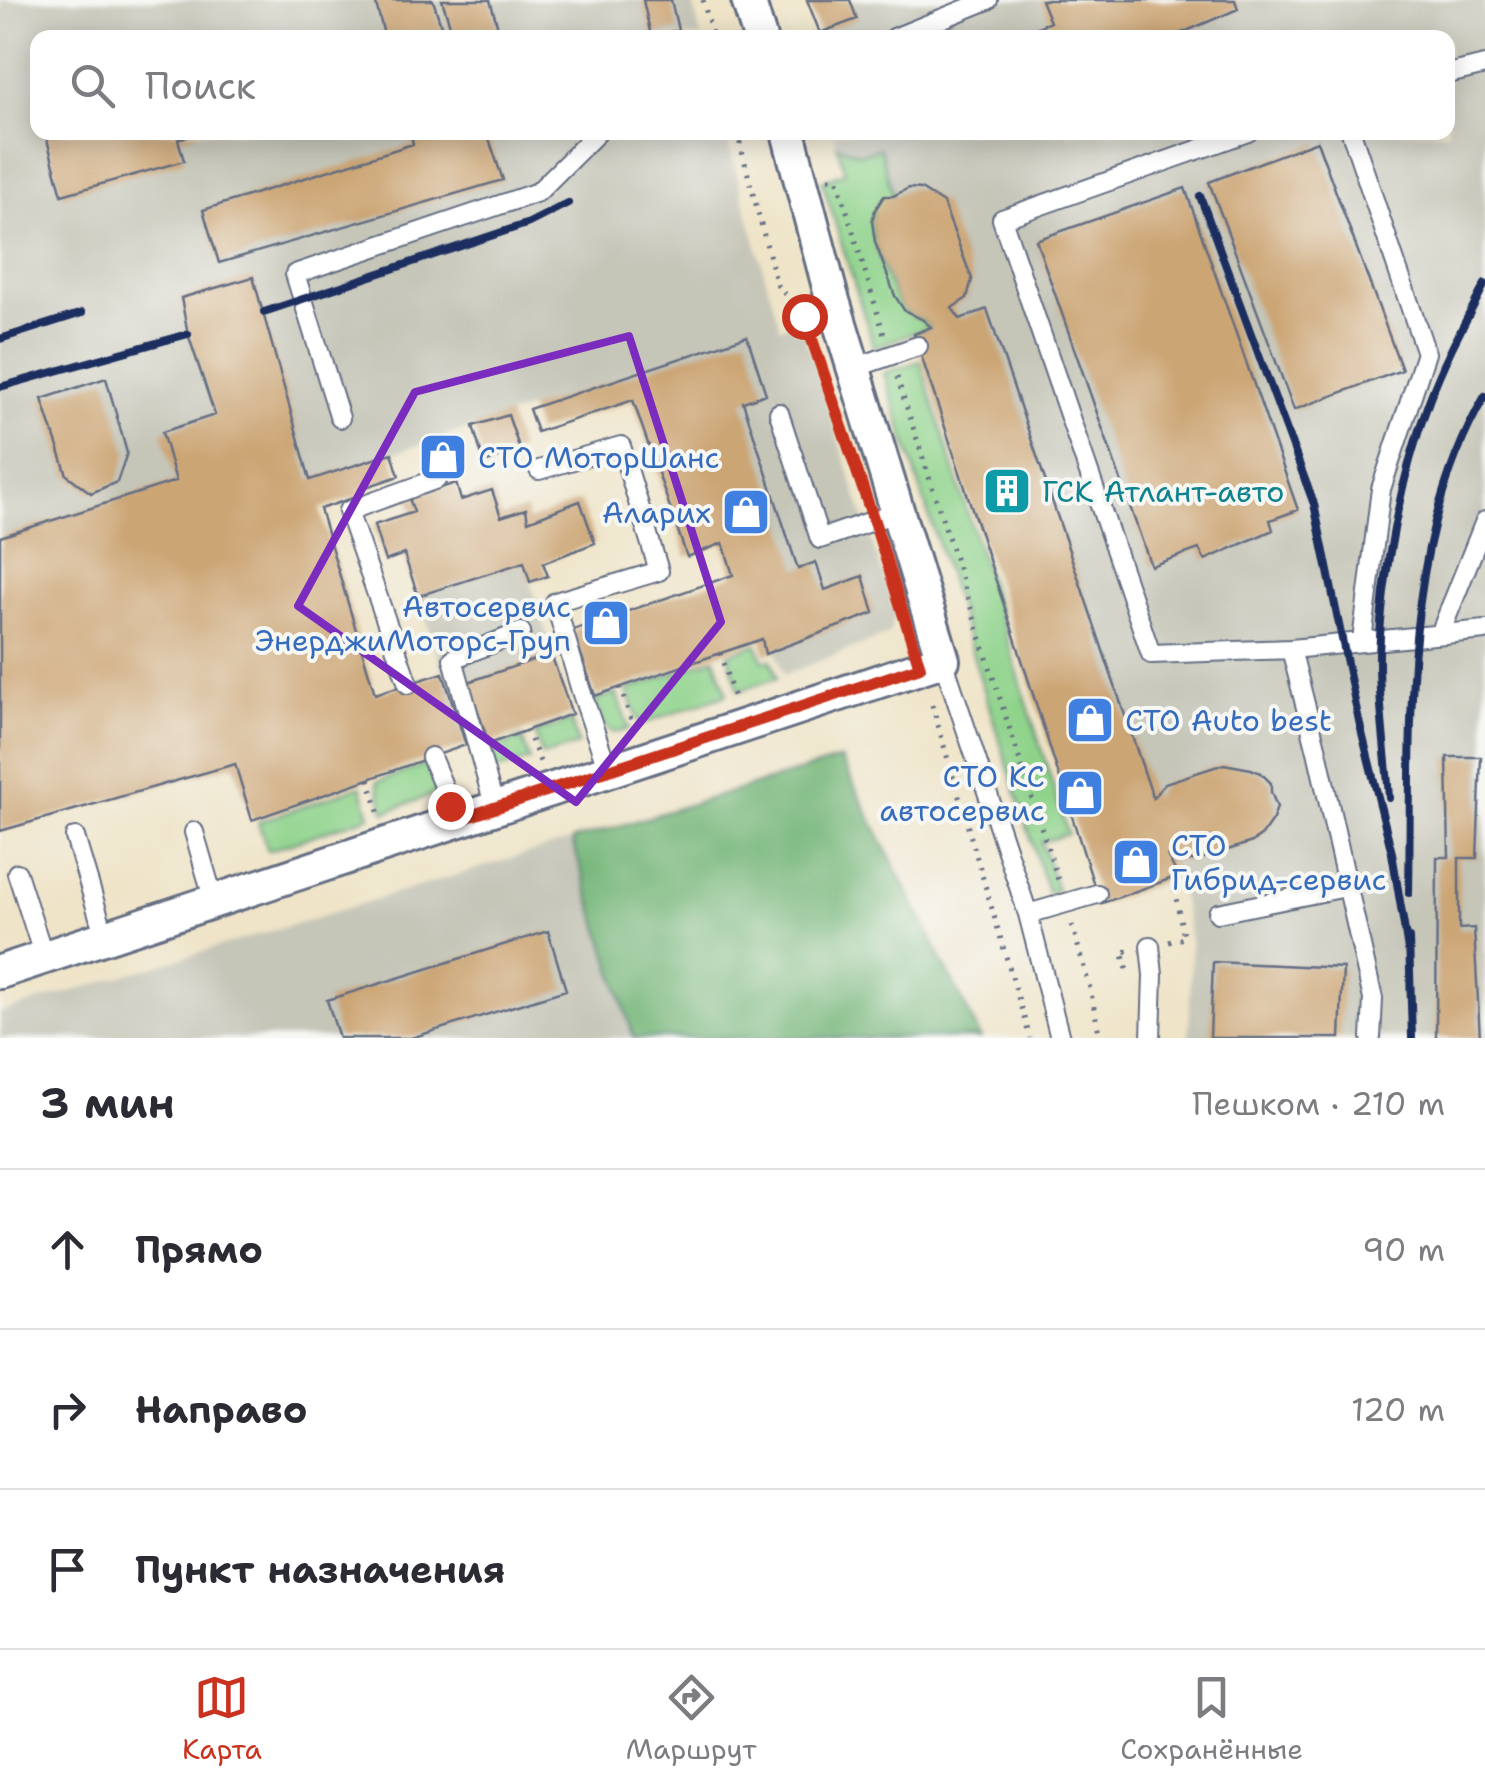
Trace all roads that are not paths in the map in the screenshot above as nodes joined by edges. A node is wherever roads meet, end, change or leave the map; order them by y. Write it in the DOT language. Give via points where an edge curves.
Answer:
graph roads {
  1 [pos="748,0"];
  2 [pos="988,0"];
  3 [pos="757,30"];
  4 [pos="914,30"];
  5 [pos="1485,65"];
  6 [pos="1455,72"];
  7 [pos="590,140"];
  8 [pos="790,140"];
  9 [pos="1225,140"];
  10 [pos="1354,140"];
  11 [pos="918,346"];
  12 [pos="854,368"];
  13 [pos="779,413"];
  14 [pos="340,418"];
  15 [pos="539,470"];
  16 [pos="438,480"];
  17 [pos="898,512"];
  18 [pos="1485,520"];
  19 [pos="1485,630"];
  20 [pos="521,632"];
  21 [pos="1440,634"];
  22 [pos="1362,641"];
  23 [pos="1291,648"];
  24 [pos="932,663"];
  25 [pos="408,684"];
  26 [pos="431,757"];
  27 [pos="608,770"];
  28 [pos="495,808"];
  29 [pos="452,822"];
  30 [pos="194,832"];
  31 [pos="75,837"];
  32 [pos="17,873"];
  33 [pos="1346,887"];
  34 [pos="1097,894"];
  35 [pos="214,901"];
  36 [pos="1218,913"];
  37 [pos="1028,914"];
  38 [pos="104,937"];
  39 [pos="1150,946"];
  40 [pos="44,958"];
  41 [pos="0,972"];
  42 [pos="1060,1038"];
  43 [pos="1151,1038"];
  44 [pos="1370,1038"];
  1 -- 3 [label="street"];
  2 -- 4 [label="lane"];
  5 -- 6 [label="lane"];
  7 -- 14 [label="lane" via="538,192 296,274"];
  8 -- 12 [label="street"];
  9 -- 23 [label="lane" via="1002,219 1150,654"];
  10 -- 22 [label="lane" via="1426,353 1381,489"];
  11 -- 12 [label="lane"];
  12 -- 17 [label="street"];
  13 -- 17 [label="lane" via="820,539"];
  15 -- 27 [label="lane" via="621,446 659,571 556,602"];
  16 -- 25 [label="lane" via="348,511"];
  17 -- 24 [label="street"];
  18 -- 21 [label="lane"];
  19 -- 21 [label="lane"];
  20 -- 28 [label="lane" via="453,659"];
  21 -- 22 [label="lane"];
  22 -- 23 [label="lane"];
  23 -- 33 [label="lane"];
  24 -- 27 [label="street"];
  24 -- 37 [label="lane"];
  26 -- 29 [label="lane"];
  27 -- 28 [label="street"];
  28 -- 29 [label="street"];
  29 -- 35 [label="street"];
  30 -- 35 [label="lane"];
  31 -- 38 [label="lane"];
  32 -- 40 [label="lane"];
  33 -- 36 [label="lane"];
  33 -- 44 [label="lane" via="1372,999"];
  34 -- 37 [label="lane"];
  35 -- 38 [label="street"];
  37 -- 42 [label="lane"];
  38 -- 40 [label="street"];
  39 -- 43 [label="lane"];
  40 -- 41 [label="street"];
}
